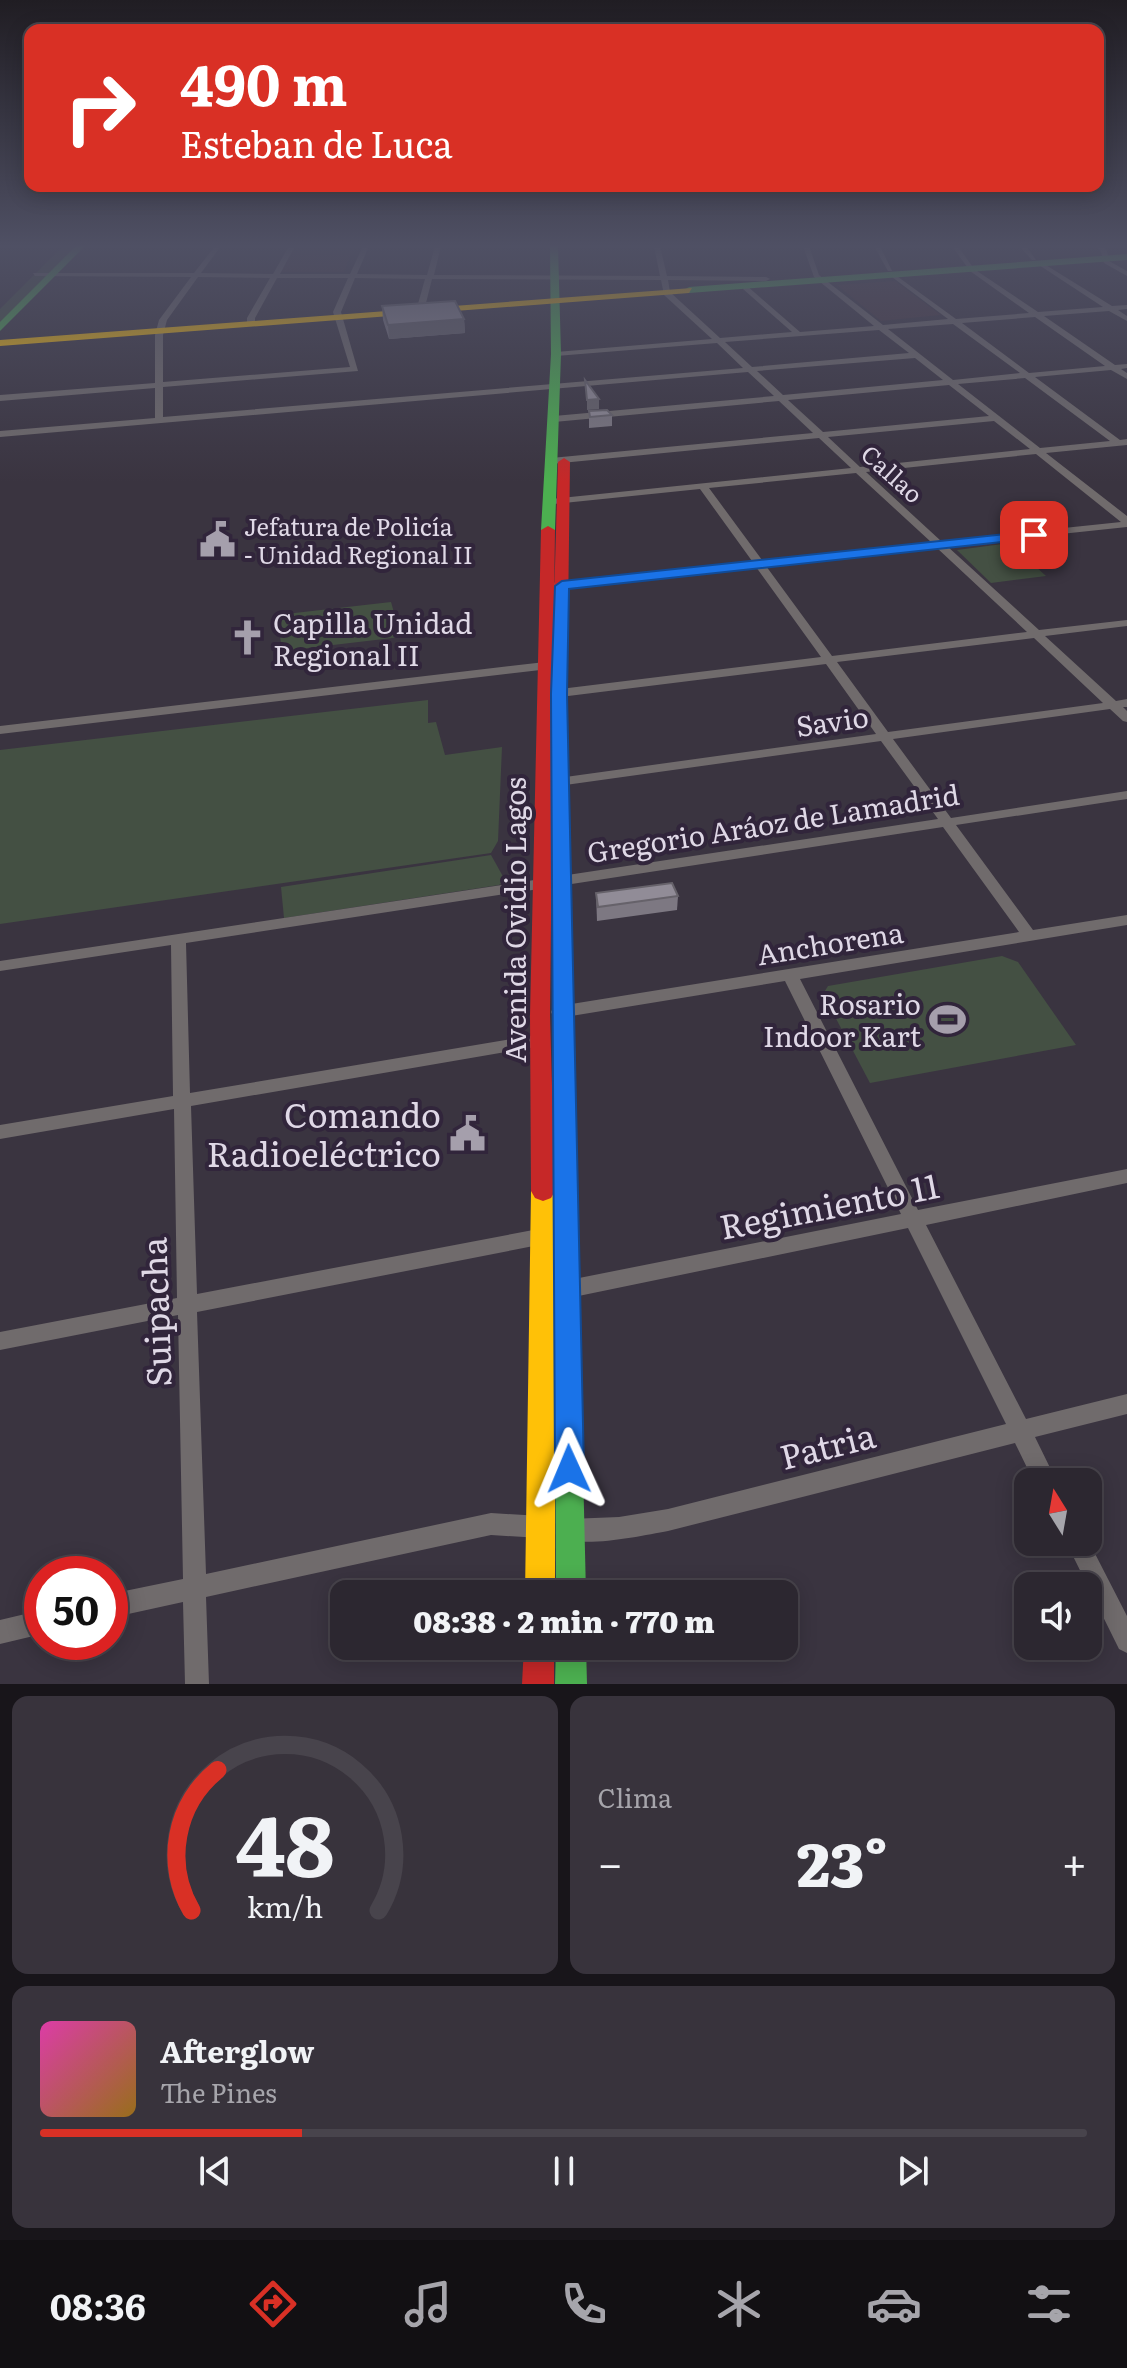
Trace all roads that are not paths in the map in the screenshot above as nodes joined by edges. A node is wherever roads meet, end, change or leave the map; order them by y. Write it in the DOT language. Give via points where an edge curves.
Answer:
graph roads {
  1 [pos="163,325"];
  2 [pos="205,325"];
  3 [pos="340,325"];
  4 [pos="561,325"];
  5 [pos="700,325"];
  6 [pos="788,325"];
  7 [pos="879,325"];
  8 [pos="911,325"];
  9 [pos="960,325"];
  10 [pos="1048,325"];
  11 [pos="882,327"];
  12 [pos="161,328"];
  13 [pos="798,334"];
  14 [pos="0,336"];
  15 [pos="716,341"];
  16 [pos="0,343"];
  17 [pos="561,353"];
  18 [pos="917,355"];
  19 [pos="1127,366"];
  20 [pos="1113,368"];
  21 [pos="750,371"];
  22 [pos="1028,376"];
  23 [pos="1127,377"];
  24 [pos="952,382"];
  25 [pos="159,385"];
  26 [pos="560,387"];
  27 [pos="0,398"];
  28 [pos="780,399"];
  29 [pos="997,418"];
  30 [pos="560,419"];
  31 [pos="159,420"];
  32 [pos="0,434"];
  33 [pos="819,436"];
  34 [pos="1123,443"];
  35 [pos="1039,451"];
  36 [pos="558,460"];
  37 [pos="858,470"];
  38 [pos="703,486"];
  39 [pos="556,501"];
  40 [pos="1127,523"];
  41 [pos="941,546"];
  42 [pos="759,564"];
  43 [pos="554,586"];
  44 [pos="1127,623"];
  45 [pos="1037,635"];
  46 [pos="829,659"];
  47 [pos="545,666"];
  48 [pos="552,694"];
  49 [pos="1120,704"];
  50 [pos="1127,718"];
  51 [pos="0,730"];
  52 [pos="885,737"];
  53 [pos="552,783"];
  54 [pos="1127,795"];
  55 [pos="946,822"];
  56 [pos="551,882"];
  57 [pos="1127,920"];
  58 [pos="1030,937"];
  59 [pos="178,939"];
  60 [pos="0,966"];
  61 [pos="790,975"];
  62 [pos="563,1012"];
  63 [pos="540,1015"];
  64 [pos="541,1040"];
  65 [pos="181,1101"];
  66 [pos="0,1132"];
  67 [pos="1127,1176"];
  68 [pos="913,1219"];
  69 [pos="566,1232"];
  70 [pos="544,1236"];
  71 [pos="567,1289"];
  72 [pos="544,1294"];
  73 [pos="185,1304"];
  74 [pos="0,1341"];
  75 [pos="1127,1404"];
  76 [pos="1020,1429"];
  77 [pos="1039,1468"];
  78 [pos="542,1527"];
  79 [pos="571,1530"];
  80 [pos="1084,1556"];
  81 [pos="540,1580"];
  82 [pos="571,1580"];
  83 [pos="194,1586"];
  84 [pos="128,1602"];
  85 [pos="24,1626"];
  86 [pos="0,1632"];
  87 [pos="1127,1641"];
  88 [pos="539,1660"];
  89 [pos="571,1660"];
  90 [pos="197,1684"];
  91 [pos="538,1684"];
  92 [pos="571,1684"];
  1 -- 12 [label="street"];
  2 -- 12 [label="main road"];
  3 -- 25 [label="street" via="355,369"];
  4 -- 17 [label="main road, Avenida Ovidio Lagos"];
  5 -- 15 [label="street, Callao"];
  6 -- 13 [label="street"];
  7 -- 11 [label="street"];
  8 -- 11 [label="street"];
  9 -- 22 [label="street"];
  10 -- 20 [label="street"];
  11 -- 13 [label="street"];
  11 -- 18 [label="street"];
  12 -- 14 [label="main road"];
  12 -- 16 [label="main road"];
  12 -- 25 [label="street"];
  13 -- 15 [label="street"];
  15 -- 17 [label="street"];
  15 -- 21 [label="street, Callao"];
  17 -- 26 [label="main road, Avenida Ovidio Lagos"];
  18 -- 21 [label="street"];
  18 -- 24 [label="street"];
  19 -- 20 [label="street"];
  20 -- 22 [label="street"];
  20 -- 23 [label="street"];
  21 -- 26 [label="street"];
  21 -- 28 [label="street, Callao"];
  22 -- 24 [label="street"];
  22 -- 34 [label="street"];
  24 -- 28 [label="street"];
  24 -- 29 [label="street"];
  25 -- 27 [label="street"];
  25 -- 31 [label="street"];
  26 -- 30 [label="main road, Avenida Ovidio Lagos"];
  26 -- 31 [label="street"];
  28 -- 30 [label="street"];
  28 -- 33 [label="street, Callao"];
  29 -- 33 [label="street"];
  29 -- 35 [label="street"];
  30 -- 36 [label="main road, Avenida Ovidio Lagos"];
  31 -- 32 [label="street"];
  33 -- 36 [label="street"];
  33 -- 37 [label="street, Callao"];
  34 -- 35 [label="street"];
  35 -- 37 [label="street"];
  35 -- 40 [label="street"];
  36 -- 39 [label="main road, Avenida Ovidio Lagos"];
  37 -- 38 [label="street"];
  37 -- 41 [label="street, Callao"];
  38 -- 39 [label="street"];
  38 -- 42 [label="street"];
  39 -- 43 [label="main road, Avenida Ovidio Lagos"];
  40 -- 41 [label="street"];
  41 -- 42 [label="street"];
  41 -- 45 [label="street, Callao"];
  42 -- 43 [label="street"];
  42 -- 46 [label="street"];
  43 -- 47 [label="main road, Avenida Ovidio Lagos"];
  43 -- 48 [label="main road, Avenida Ovidio Lagos"];
  44 -- 45 [label="street"];
  45 -- 46 [label="street"];
  45 -- 49 [label="street, Callao"];
  46 -- 48 [label="street"];
  46 -- 52 [label="street"];
  47 -- 48 [label="main road, Avenida Ovidio Lagos"];
  47 -- 51 [label="street"];
  48 -- 53 [label="main road, Avenida Ovidio Lagos"];
  49 -- 50 [label="street, Callao"];
  49 -- 52 [label="street, Savio"];
  52 -- 53 [label="street, Savio"];
  52 -- 55 [label="street"];
  53 -- 56 [label="main road, Avenida Ovidio Lagos"];
  54 -- 55 [label="street, Gregorio Aráoz de Lamadrid"];
  55 -- 56 [label="street, Gregorio Aráoz de Lamadrid"];
  55 -- 58 [label="street"];
  56 -- 59 [label="street, Gregorio Aráoz de Lamadrid"];
  56 -- 62 [label="main road, Avenida Ovidio Lagos"];
  56 -- 63 [label="main road, Avenida Ovidio Lagos"];
  57 -- 58 [label="street, Anchorena"];
  58 -- 61 [label="street, Anchorena"];
  59 -- 60 [label="street, Gregorio Aráoz de Lamadrid"];
  59 -- 65 [label="street, Suipacha"];
  61 -- 62 [label="street, Anchorena"];
  61 -- 68 [label="street"];
  62 -- 63 [label="street, Anchorena"];
  62 -- 69 [label="main road, Avenida Ovidio Lagos"];
  63 -- 64 [label="main road, Avenida Ovidio Lagos"];
  64 -- 65 [label="street"];
  64 -- 70 [label="main road, Avenida Ovidio Lagos"];
  65 -- 66 [label="street"];
  65 -- 73 [label="street, Suipacha"];
  67 -- 68 [label="street, Regimiento 11"];
  68 -- 71 [label="street, Regimiento 11"];
  68 -- 76 [label="street"];
  69 -- 70 [label="street"];
  69 -- 71 [label="main road, Avenida Ovidio Lagos"];
  70 -- 72 [label="main road, Avenida Ovidio Lagos"];
  70 -- 73 [label="street"];
  71 -- 72 [label="street, Regimiento 11"];
  71 -- 79 [label="main road, Avenida Ovidio Lagos"];
  72 -- 78 [label="main road, Avenida Ovidio Lagos"];
  73 -- 74 [label="street"];
  73 -- 83 [label="street, Suipacha"];
  75 -- 76 [label="street, Patria"];
  76 -- 77 [label="street"];
  76 -- 79 [label="street, Patria" via="668,1520"];
  78 -- 79 [label="street, Patria"];
  78 -- 81 [label="main road, Avenida Ovidio Lagos"];
  78 -- 83 [label="street, Patria" via="491,1524"];
  79 -- 82 [label="main road, Avenida Ovidio Lagos"];
  80 -- 87 [label="street"];
  83 -- 84 [label="street, Patria"];
  83 -- 90 [label="street, Suipacha"];
  85 -- 86 [label="street"];
  88 -- 91 [label="main road"];
  89 -- 92 [label="main road"];
}
